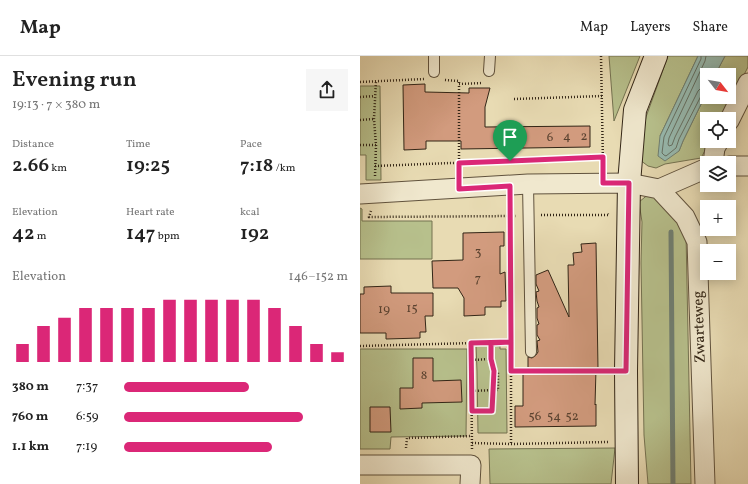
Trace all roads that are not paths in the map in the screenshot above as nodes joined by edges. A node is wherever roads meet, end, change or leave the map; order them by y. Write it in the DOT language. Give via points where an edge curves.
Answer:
graph roads {
  1 [pos="434,56"];
  2 [pos="490,56"];
  3 [pos="656,56"];
  4 [pos="489,71"];
  5 [pos="434,75"];
  6 [pos="748,83"];
  7 [pos="734,112"];
  8 [pos="736,166"];
  9 [pos="748,166"];
  10 [pos="700,171"];
  11 [pos="629,183"];
  12 [pos="519,185"];
  13 [pos="659,189"];
  14 [pos="367,194"];
  15 [pos="531,352"];
  16 [pos="360,466"];
  17 [pos="470,484"];
  18 [pos="627,484"];
  19 [pos="705,484"];
  1 -- 5 [label="lane"];
  2 -- 4 [label="lane"];
  3 -- 11 [label="main road" via="635,110"];
  6 -- 7 [label="street"];
  8 -- 9 [label="street"];
  10 -- 13 [label="street"];
  11 -- 12 [label="street"];
  11 -- 13 [label="street"];
  11 -- 18 [label="main road"];
  12 -- 14 [label="street"];
  12 -- 15 [label="lane" via="529,216"];
  13 -- 19 [label="street, Zwarteweg" via="686,217 697,242"];
  16 -- 17 [label="street" via="471,465"];
}
